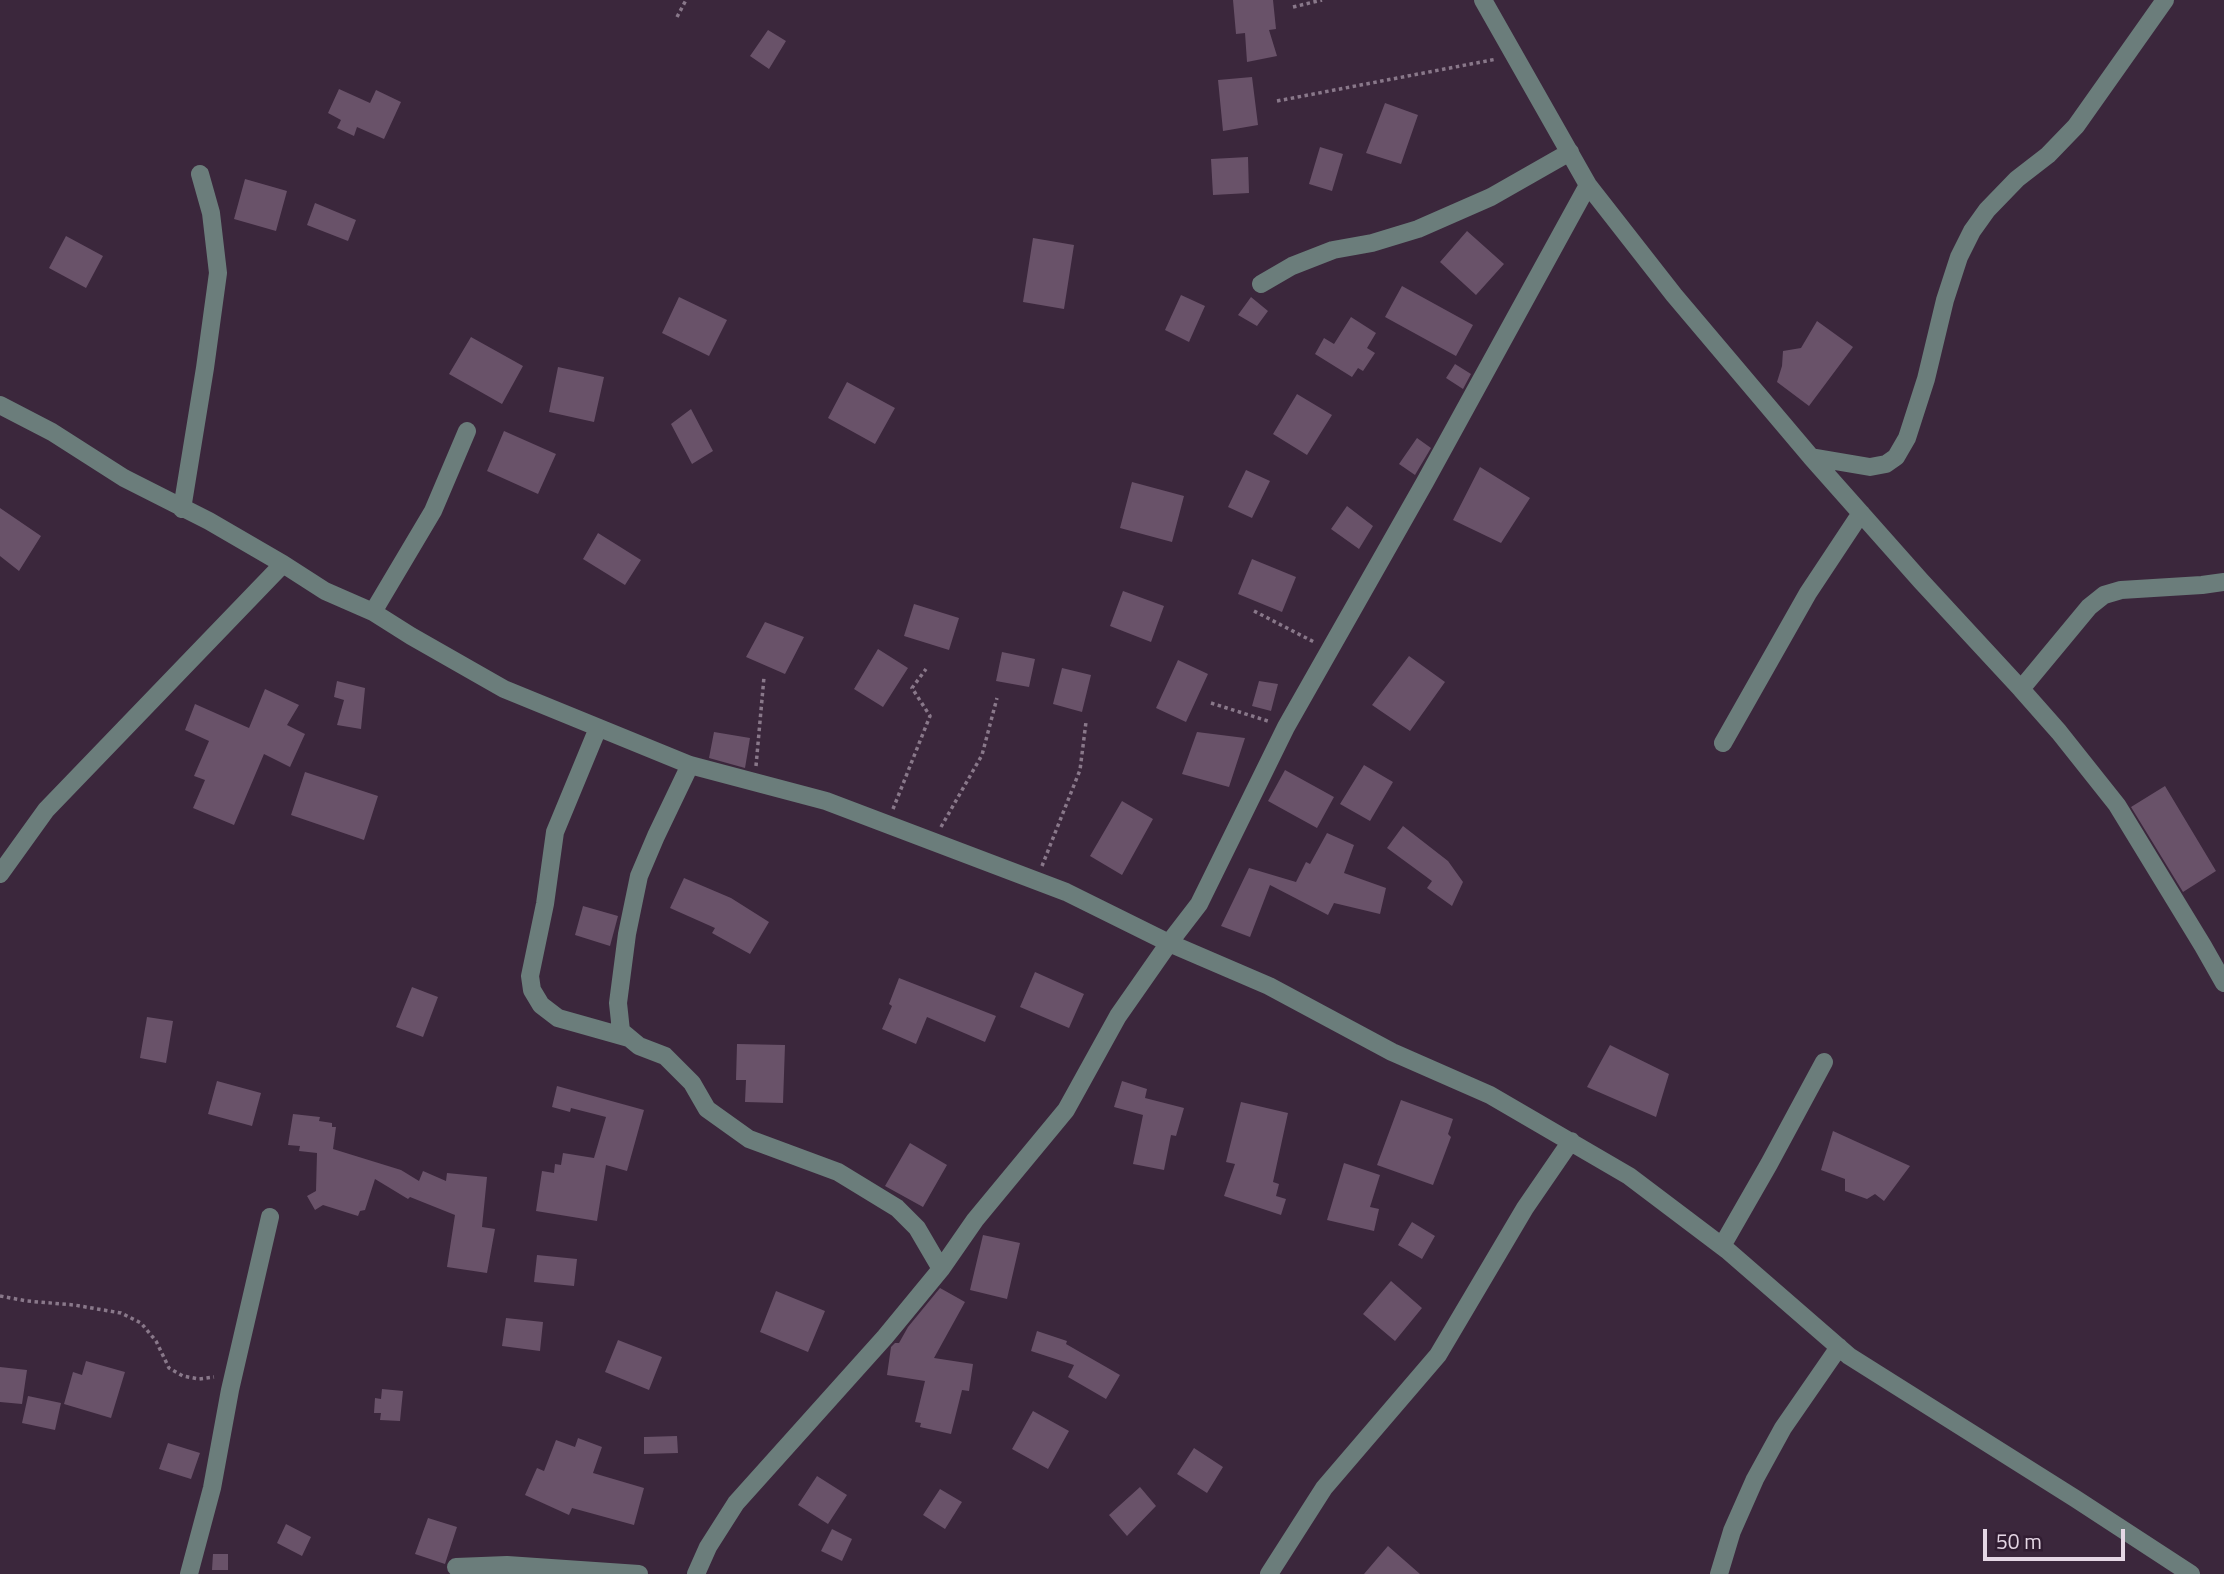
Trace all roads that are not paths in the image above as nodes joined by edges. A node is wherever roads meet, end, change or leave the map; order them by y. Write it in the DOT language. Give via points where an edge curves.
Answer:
graph roads {
  1 [pos="1483,0"];
  2 [pos="2165,0"];
  3 [pos="1570,152"];
  4 [pos="200,174"];
  5 [pos="1588,185"];
  6 [pos="1261,284"];
  7 [pos="0,405"];
  8 [pos="467,432"];
  9 [pos="1811,457"];
  10 [pos="182,509"];
  11 [pos="1861,513"];
  12 [pos="283,564"];
  13 [pos="2224,582"];
  14 [pos="373,612"];
  15 [pos="2021,689"];
  16 [pos="598,728"];
  17 [pos="1723,743"];
  18 [pos="690,765"];
  19 [pos="0,874"];
  20 [pos="1169,943"];
  21 [pos="2224,983"];
  22 [pos="629,1038"];
  23 [pos="1824,1062"];
  24 [pos="1571,1141"];
  25 [pos="270,1217"];
  26 [pos="1722,1246"];
  27 [pos="941,1269"];
  28 [pos="1839,1347"];
  29 [pos="456,1567"];
  30 [pos="2178,1571"];
  31 [pos="188,1574"];
  32 [pos="639,1574"];
  33 [pos="696,1574"];
  34 [pos="1269,1574"];
  35 [pos="1719,1574"];
  1 -- 3 [label="street"];
  2 -- 9 [label="street" via="2077,126 2017,178 1972,230 1945,299 1911,426 1896,457 1870,467"];
  3 -- 5 [label="street"];
  3 -- 6 [label="street" via="1491,197 1418,229 1333,250 1292,265"];
  4 -- 10 [label="street" via="211,213 218,272"];
  5 -- 9 [label="street"];
  5 -- 20 [label="street" via="1286,727 1199,904"];
  7 -- 10 [label="street"];
  8 -- 14 [label="street" via="433,511"];
  9 -- 11 [label="street"];
  10 -- 12 [label="street"];
  11 -- 15 [label="street"];
  11 -- 17 [label="street" via="1808,593"];
  12 -- 14 [label="street" via="325,591"];
  12 -- 19 [label="street" via="46,810"];
  13 -- 15 [label="street" via="2104,595"];
  14 -- 16 [label="street" via="504,689"];
  15 -- 21 [label="street" via="2118,805"];
  16 -- 18 [label="street"];
  16 -- 22 [label="street" via="555,832 530,976 541,1005 558,1018"];
  18 -- 20 [label="street" via="826,801 887,823 1066,892"];
  18 -- 22 [label="street" via="637,888 618,1003 621,1031"];
  20 -- 24 [label="street" via="1269,986 1392,1052 1490,1095"];
  20 -- 27 [label="street" via="1118,1016 1066,1110 975,1220"];
  22 -- 27 [label="street" via="665,1056 692,1083 707,1109 749,1139 838,1172 897,1208 917,1228"];
  23 -- 26 [label="street"];
  24 -- 26 [label="street" via="1629,1177"];
  24 -- 34 [label="street" via="1438,1354 1324,1488"];
  25 -- 31 [label="street" via="212,1488"];
  26 -- 28 [label="street"];
  27 -- 33 [label="street" via="736,1503"];
  28 -- 30 [label="street" via="2076,1499"];
  28 -- 35 [label="street" via="1783,1428 1755,1479"];
  29 -- 32 [label="street" via="507,1565"];
}
